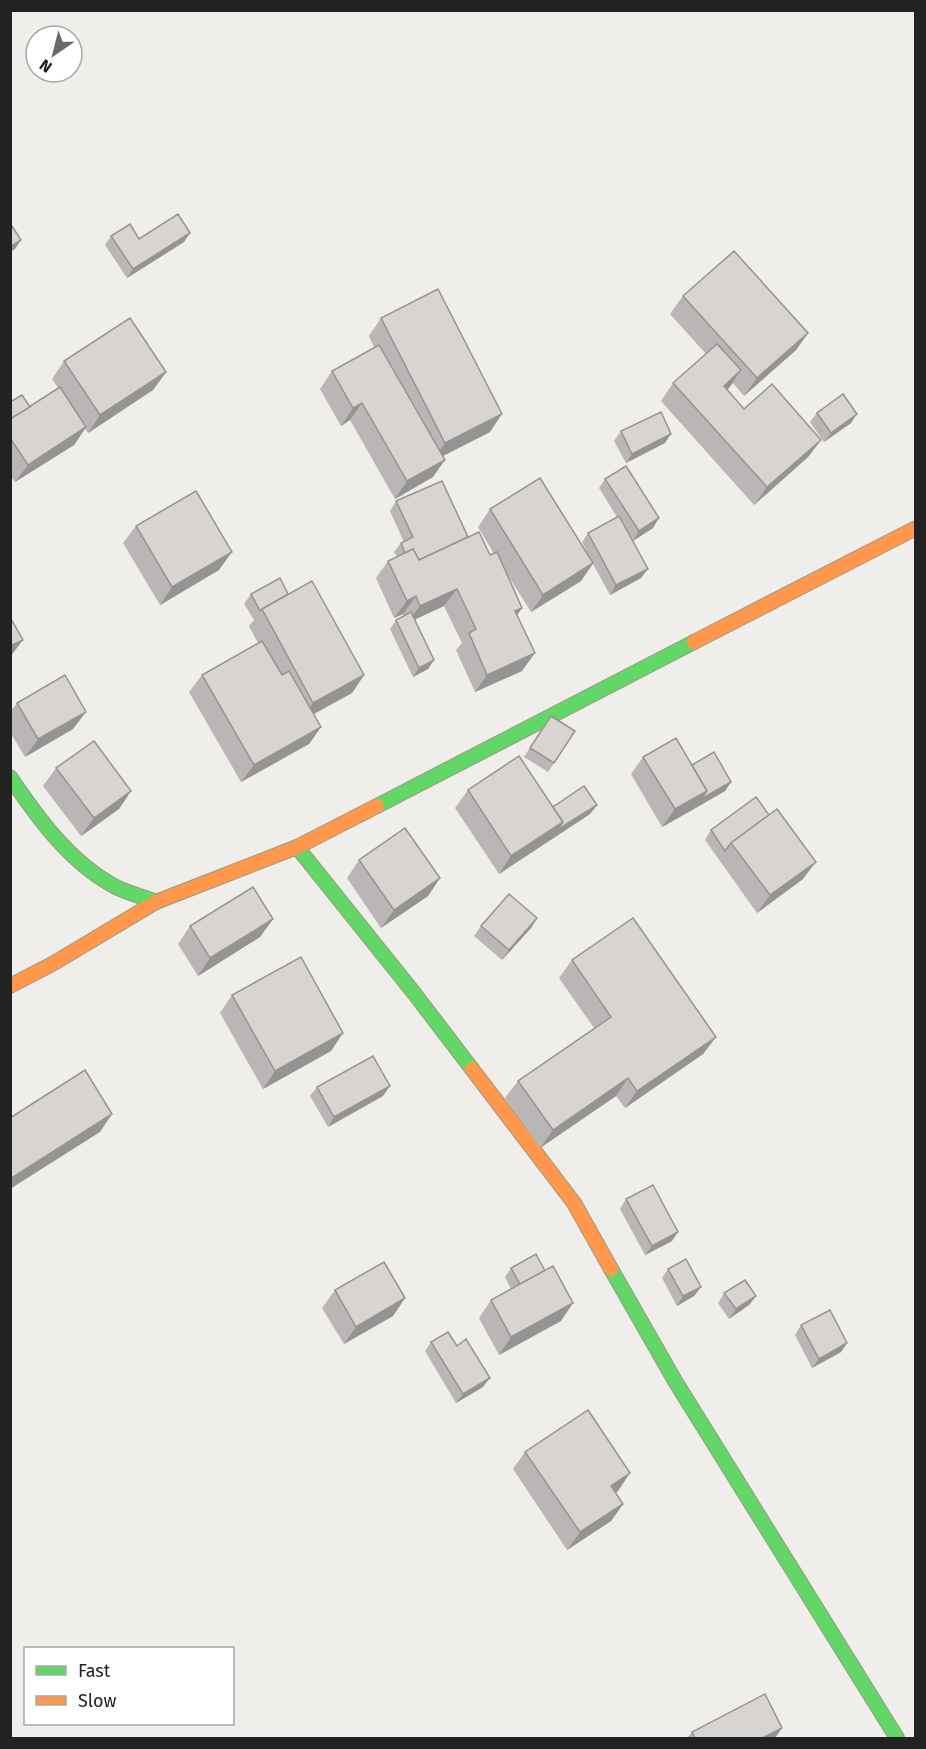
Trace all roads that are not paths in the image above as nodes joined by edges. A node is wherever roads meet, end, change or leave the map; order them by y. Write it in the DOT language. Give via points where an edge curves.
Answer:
graph roads {
  1 [pos="915,528"];
  2 [pos="10,777"];
  3 [pos="297,847"];
  4 [pos="156,902"];
  5 [pos="10,986"];
  6 [pos="897,1738"];
  1 -- 3 [label="street"];
  2 -- 4 [label="street" via="46,829 78,860 113,885"];
  3 -- 4 [label="street"];
  3 -- 6 [label="street" via="574,1203 675,1381"];
  4 -- 5 [label="street"];
}
